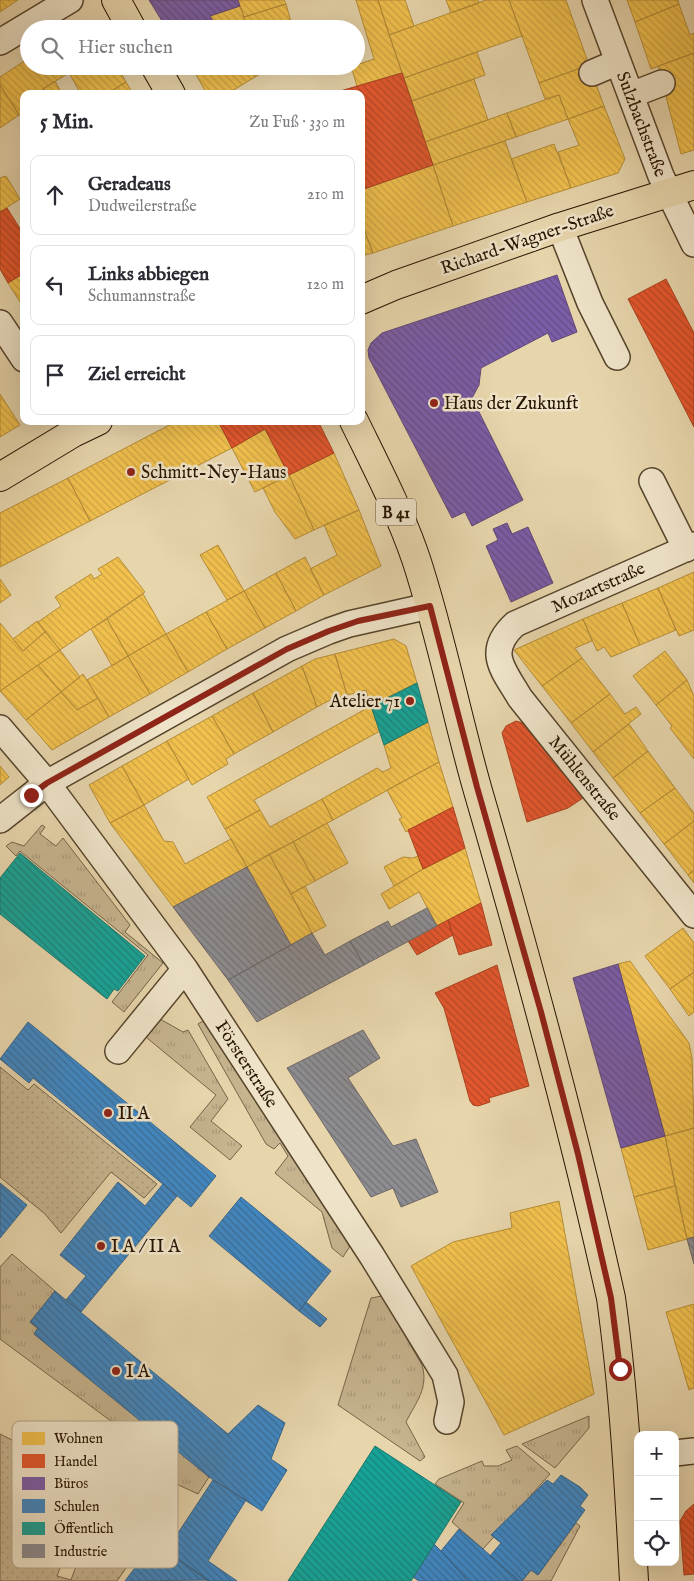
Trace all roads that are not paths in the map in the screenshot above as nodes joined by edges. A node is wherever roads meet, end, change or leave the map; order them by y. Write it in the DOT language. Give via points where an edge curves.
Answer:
graph roads {
  1 [pos="70,0"];
  2 [pos="116,0"];
  3 [pos="595,0"];
  4 [pos="37,20"];
  5 [pos="127,20"];
  6 [pos="20,30"];
  7 [pos="0,42"];
  8 [pos="616,55"];
  9 [pos="589,66"];
  10 [pos="160,75"];
  11 [pos="662,84"];
  12 [pos="169,90"];
  13 [pos="631,96"];
  14 [pos="681,188"];
  15 [pos="560,227"];
  16 [pos="694,244"];
  17 [pos="365,298"];
  18 [pos="0,323"];
  19 [pos="20,353"];
  20 [pos="617,357"];
  21 [pos="356,425"];
  22 [pos="69,427"];
  23 [pos="0,477"];
  24 [pos="652,481"];
  25 [pos="690,547"];
  26 [pos="430,606"];
  27 [pos="505,633"];
  28 [pos="0,728"];
  29 [pos="47,783"];
  30 [pos="0,820"];
  31 [pos="694,915"];
  32 [pos="185,969"];
  33 [pos="118,1051"];
  34 [pos="447,1421"];
  35 [pos="694,1451"];
  36 [pos="679,1452"];
  37 [pos="633,1457"];
  38 [pos="634,1581"];
  1 -- 4 [label="street"];
  2 -- 5 [label="main road"];
  3 -- 8 [label="street, Sulzbachstraße"];
  6 -- 7 [label="street"];
  8 -- 9 [label="street"];
  8 -- 13 [label="street, Sulzbachstraße"];
  10 -- 12 [label="main road"];
  11 -- 13 [label="street"];
  13 -- 14 [label="street, Sulzbachstraße" via="661,176"];
  14 -- 15 [label="main road, Richard-Wagner-Straße"];
  14 -- 16 [label="street, Sulzbachstraße"];
  15 -- 17 [label="main road, Richard-Wagner-Straße"];
  15 -- 20 [label="street" via="590,303"];
  18 -- 19 [label="street"];
  21 -- 26 [label="main road, B 41" via="411,546"];
  22 -- 23 [label="main road"];
  24 -- 25 [label="street"];
  25 -- 27 [label="street, Mozartstraße" via="515,624"];
  26 -- 29 [label="street" via="358,621 287,649"];
  26 -- 37 [label="main road, B 41" via="541,1012 591,1211 611,1298"];
  27 -- 31 [label="street, Mühlenstraße" via="498,652 502,667 520,698"];
  28 -- 29 [label="street, Försterstraße"];
  29 -- 30 [label="street"];
  29 -- 32 [label="street, Försterstraße"];
  32 -- 33 [label="street"];
  32 -- 34 [label="street, Försterstraße" via="432,1352 445,1375 451,1402"];
  35 -- 36 [label="street"];
  37 -- 38 [label="main road, B 41"];
}
